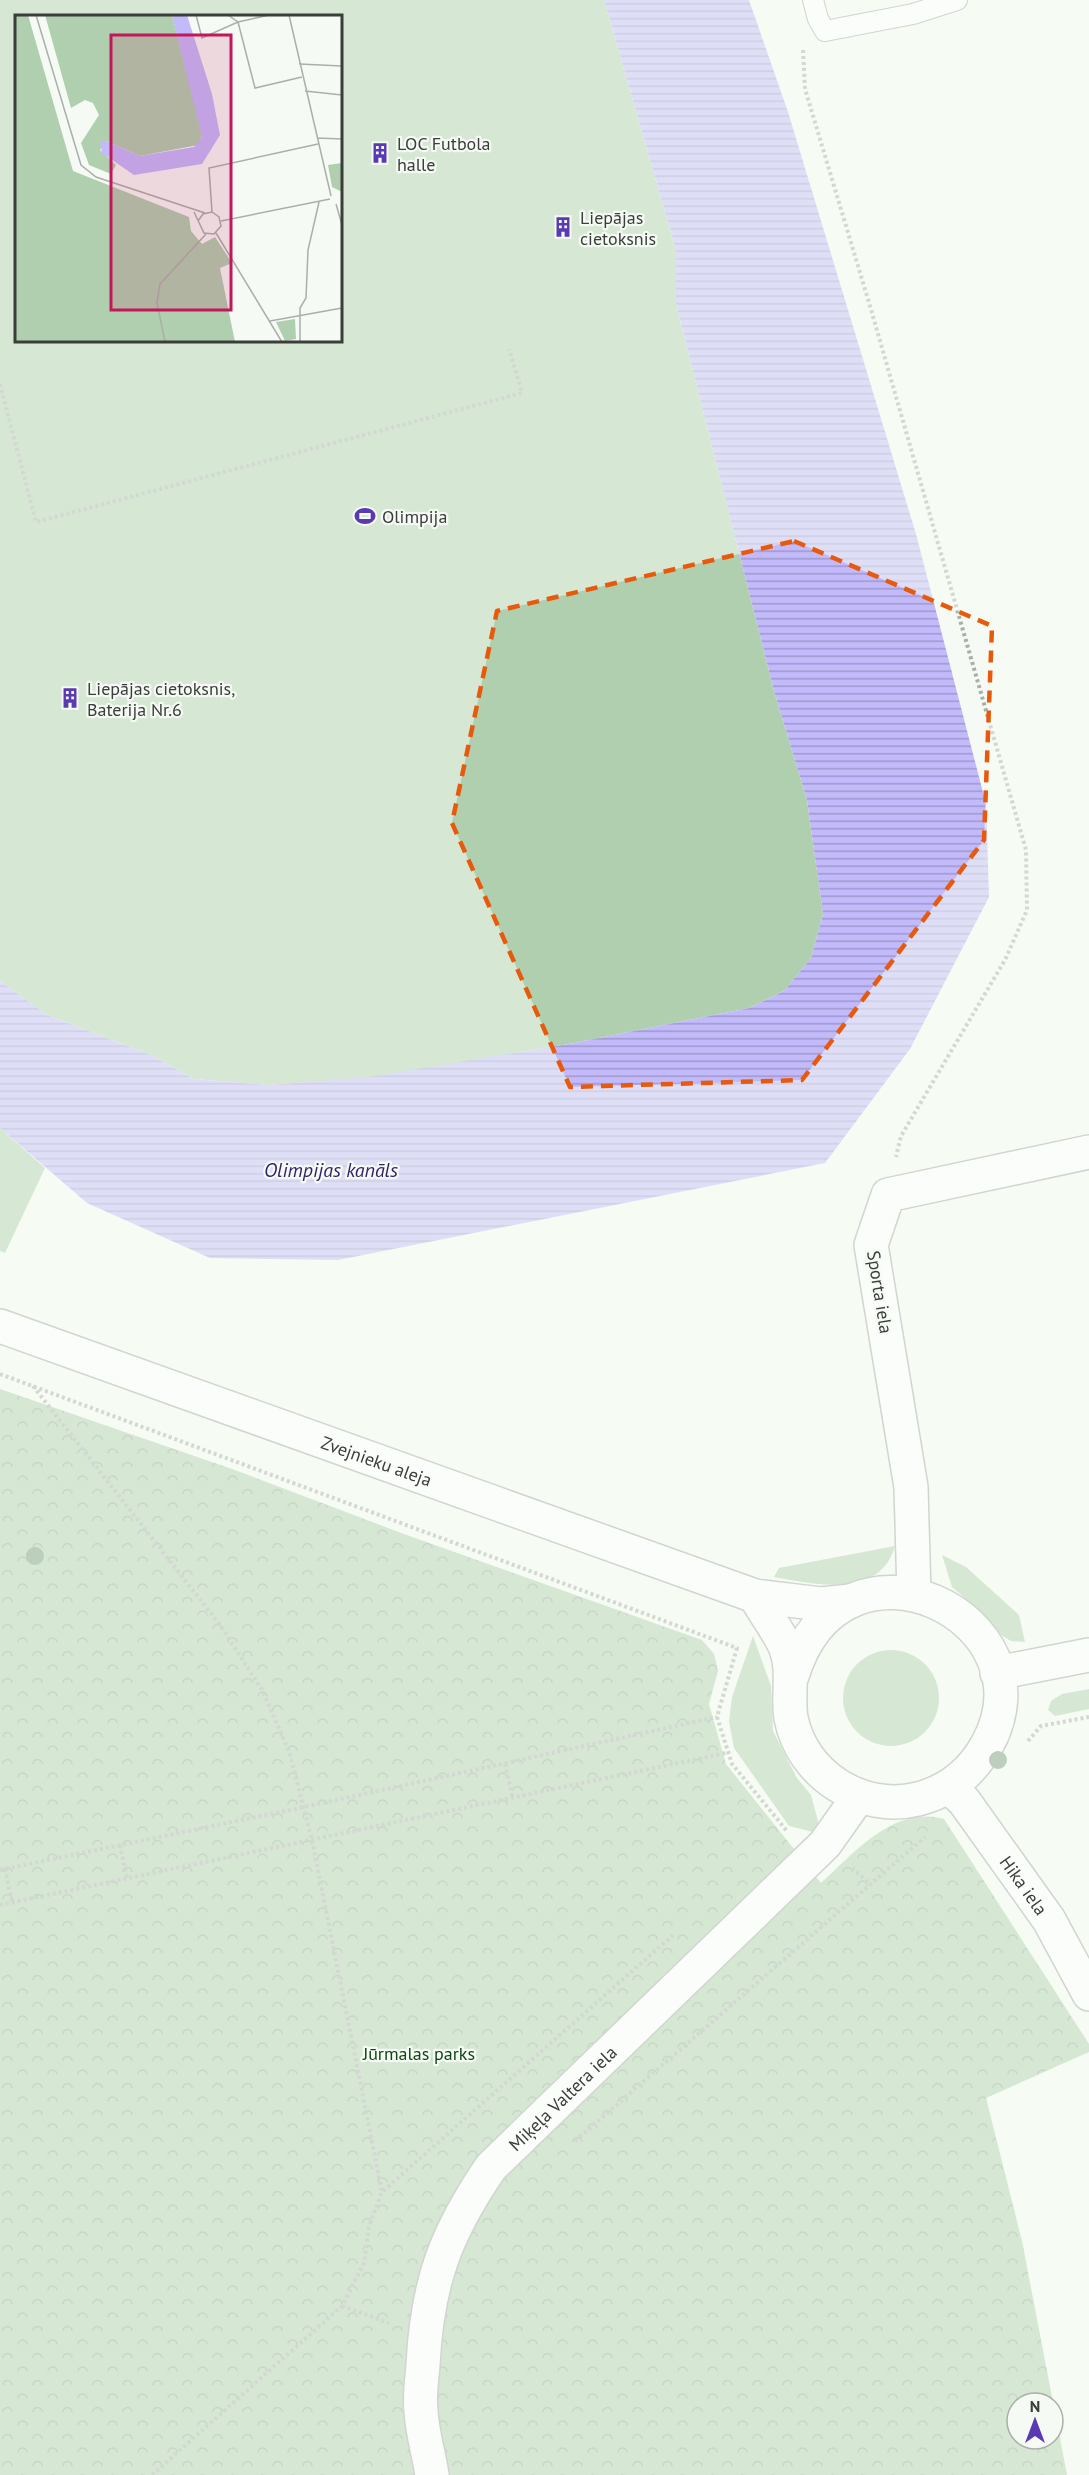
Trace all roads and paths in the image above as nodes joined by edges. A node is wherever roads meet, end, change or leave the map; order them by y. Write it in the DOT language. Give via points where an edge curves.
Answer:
graph roads {
  1 [pos="813,0"];
  2 [pos="957,0"];
  3 [pos="805,42"];
  4 [pos="509,349"];
  5 [pos="0,384"];
  6 [pos="1089,1152"];
  7 [pos="888,1196"];
  8 [pos="0,1326"];
  9 [pos="0,1374"];
  10 [pos="33,1386"];
  11 [pos="914,1594"];
  12 [pos="754,1596"];
  13 [pos="851,1601"];
  14 [pos="1089,1654"];
  15 [pos="997,1673"];
  16 [pos="792,1676"];
  17 [pos="717,1717"];
  18 [pos="1089,1717"];
  19 [pos="1023,1747"];
  20 [pos="726,1753"];
  21 [pos="504,1764"];
  22 [pos="949,1787"];
  23 [pos="859,1796"];
  24 [pos="513,1799"];
  25 [pos="304,1807"];
  26 [pos="312,1840"];
  27 [pos="780,1841"];
  28 [pos="120,1845"];
  29 [pos="2,1869"];
  30 [pos="127,1878"];
  31 [pos="871,1885"];
  32 [pos="12,1902"];
  33 [pos="0,1905"];
  34 [pos="682,1927"];
  35 [pos="1089,1994"];
  36 [pos="570,2146"];
  37 [pos="382,2192"];
  38 [pos="152,2475"];
  39 [pos="432,2475"];
  1 -- 2 [label="lane" via="825,31 913,14"];
  3 -- 7 [label="path" via="805,89 1026,850 1028,910 999,971 901,1136"];
  4 -- 5 [label="path" via="522,393 36,522"];
  6 -- 7 [label="street"];
  7 -- 11 [label="street, Sporta iela" via="871,1245 912,1487"];
  8 -- 12 [label="street, Zvejnieku aleja"];
  9 -- 10 [label="path"];
  10 -- 17 [label="path" via="737,1648"];
  10 -- 25 [label="path" via="220,1625 262,1690 289,1751"];
  11 -- 13 [label="street" via="893,1592"];
  11 -- 15 [label="street" via="942,1604 967,1622 980,1637"];
  12 -- 13 [label="street, Zvejnieku aleja" via="820,1604"];
  12 -- 16 [label="street" via="785,1647"];
  13 -- 16 [label="street" via="834,1611 806,1639"];
  14 -- 15 [label="street"];
  15 -- 22 [label="street" via="999,1706 991,1738 966,1774"];
  16 -- 23 [label="street" via="789,1697 798,1739 822,1774"];
  17 -- 20 [label="path"];
  17 -- 21 [label="path"];
  18 -- 19 [label="path" via="1041,1726"];
  20 -- 24 [label="path"];
  20 -- 27 [label="path" via="789,1833"];
  21 -- 24 [label="path"];
  21 -- 25 [label="path"];
  22 -- 23 [label="street" via="932,1795 896,1802"];
  22 -- 35 [label="street, Hika iela" via="964,1801 1049,1920"];
  23 -- 39 [label="street, Miķeļa Valtera iela" via="825,1844 491,2168 464,2206 447,2240 425,2332 420,2411"];
  24 -- 26 [label="path"];
  25 -- 26 [label="path"];
  25 -- 28 [label="path"];
  26 -- 30 [label="path"];
  26 -- 37 [label="path"];
  28 -- 29 [label="path"];
  28 -- 30 [label="path"];
  29 -- 32 [label="path"];
  30 -- 32 [label="path"];
  31 -- 36 [label="path"];
  32 -- 33 [label="path"];
  34 -- 37 [label="path"];
  37 -- 38 [label="path" via="369,2226 364,2263 342,2306"];
}
